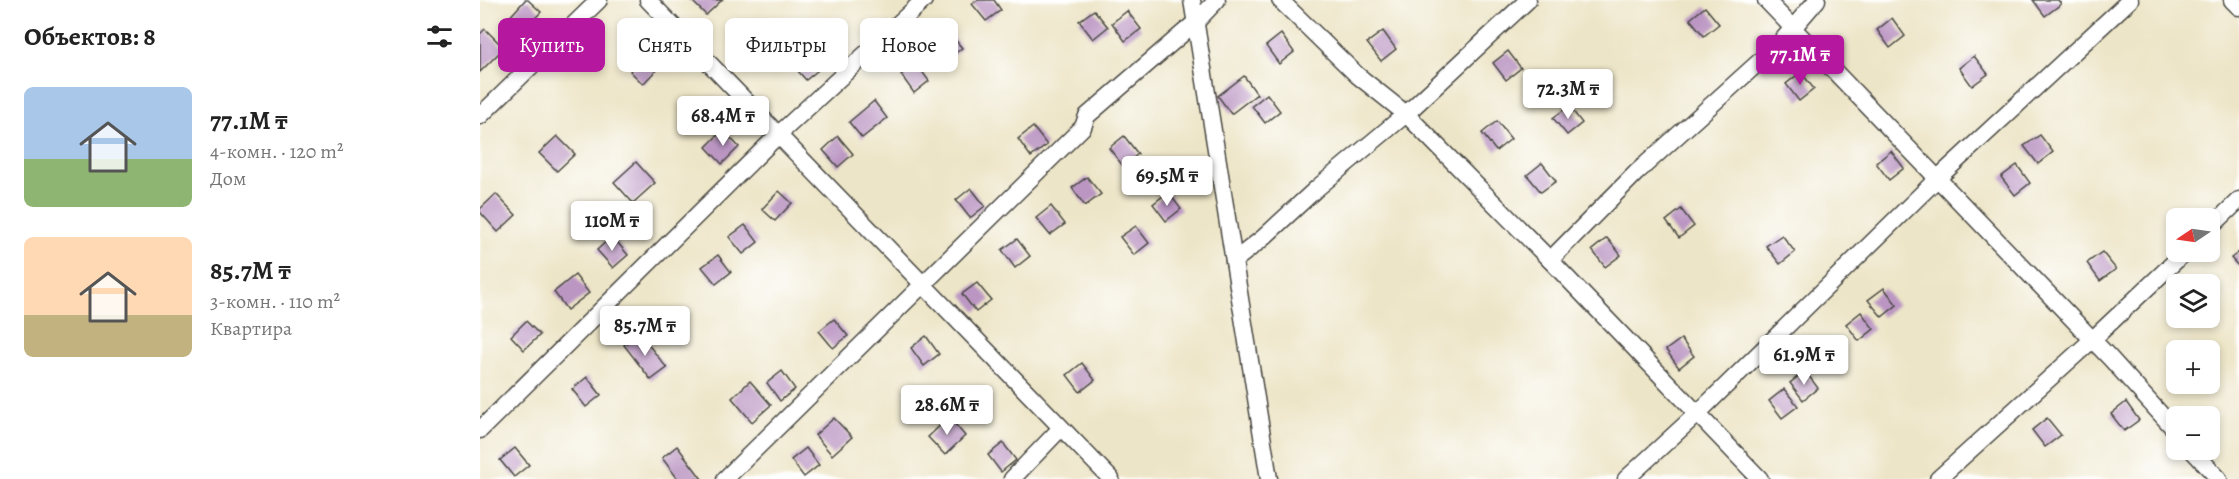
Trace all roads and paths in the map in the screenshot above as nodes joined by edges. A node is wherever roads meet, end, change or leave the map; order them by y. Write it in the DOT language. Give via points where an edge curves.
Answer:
graph roads {
  1 [pos="599,0"];
  2 [pos="648,0"];
  3 [pos="924,0"];
  4 [pos="1192,0"];
  5 [pos="1217,0"];
  6 [pos="1280,0"];
  7 [pos="1528,0"];
  8 [pos="1766,0"];
  9 [pos="1817,0"];
  10 [pos="2130,0"];
  11 [pos="2232,0"];
  12 [pos="2239,7"];
  13 [pos="1197,21"];
  14 [pos="1792,28"];
  15 [pos="1406,114"];
  16 [pos="480,116"];
  17 [pos="779,134"];
  18 [pos="1938,178"];
  19 [pos="2239,200"];
  20 [pos="2220,218"];
  21 [pos="1550,260"];
  22 [pos="1234,261"];
  23 [pos="2174,262"];
  24 [pos="924,284"];
  25 [pos="2092,340"];
  26 [pos="1698,412"];
  27 [pos="2166,420"];
  28 [pos="1061,428"];
  29 [pos="480,430"];
  30 [pos="2201,460"];
  31 [pos="725,479"];
  32 [pos="1012,479"];
  33 [pos="1111,479"];
  34 [pos="1269,479"];
  35 [pos="1626,479"];
  36 [pos="1760,479"];
  37 [pos="1938,479"];
  38 [pos="2218,479"];
  1 -- 16 [label="street"];
  2 -- 17 [label="street"];
  3 -- 17 [label="street"];
  4 -- 13 [label="street"];
  5 -- 13 [label="street"];
  6 -- 15 [label="street" via="1357,75"];
  7 -- 15 [label="street"];
  8 -- 14 [label="street"];
  9 -- 14 [label="street"];
  10 -- 18 [label="street"];
  11 -- 12 [label="street"];
  13 -- 22 [label="street"];
  13 -- 24 [label="street" via="1087,117 1083,127"];
  14 -- 18 [label="street"];
  14 -- 21 [label="street" via="1636,173"];
  15 -- 21 [label="street"];
  15 -- 22 [label="street"];
  17 -- 24 [label="street"];
  17 -- 29 [label="street"];
  18 -- 25 [label="street"];
  18 -- 26 [label="street"];
  19 -- 20 [label="street"];
  21 -- 26 [label="street"];
  22 -- 34 [label="street"];
  23 -- 25 [label="street"];
  24 -- 28 [label="street"];
  24 -- 31 [label="street"];
  25 -- 27 [label="street"];
  25 -- 37 [label="street"];
  26 -- 35 [label="street"];
  26 -- 36 [label="street"];
  28 -- 32 [label="street"];
  28 -- 33 [label="street"];
  30 -- 38 [label="street"];
}
